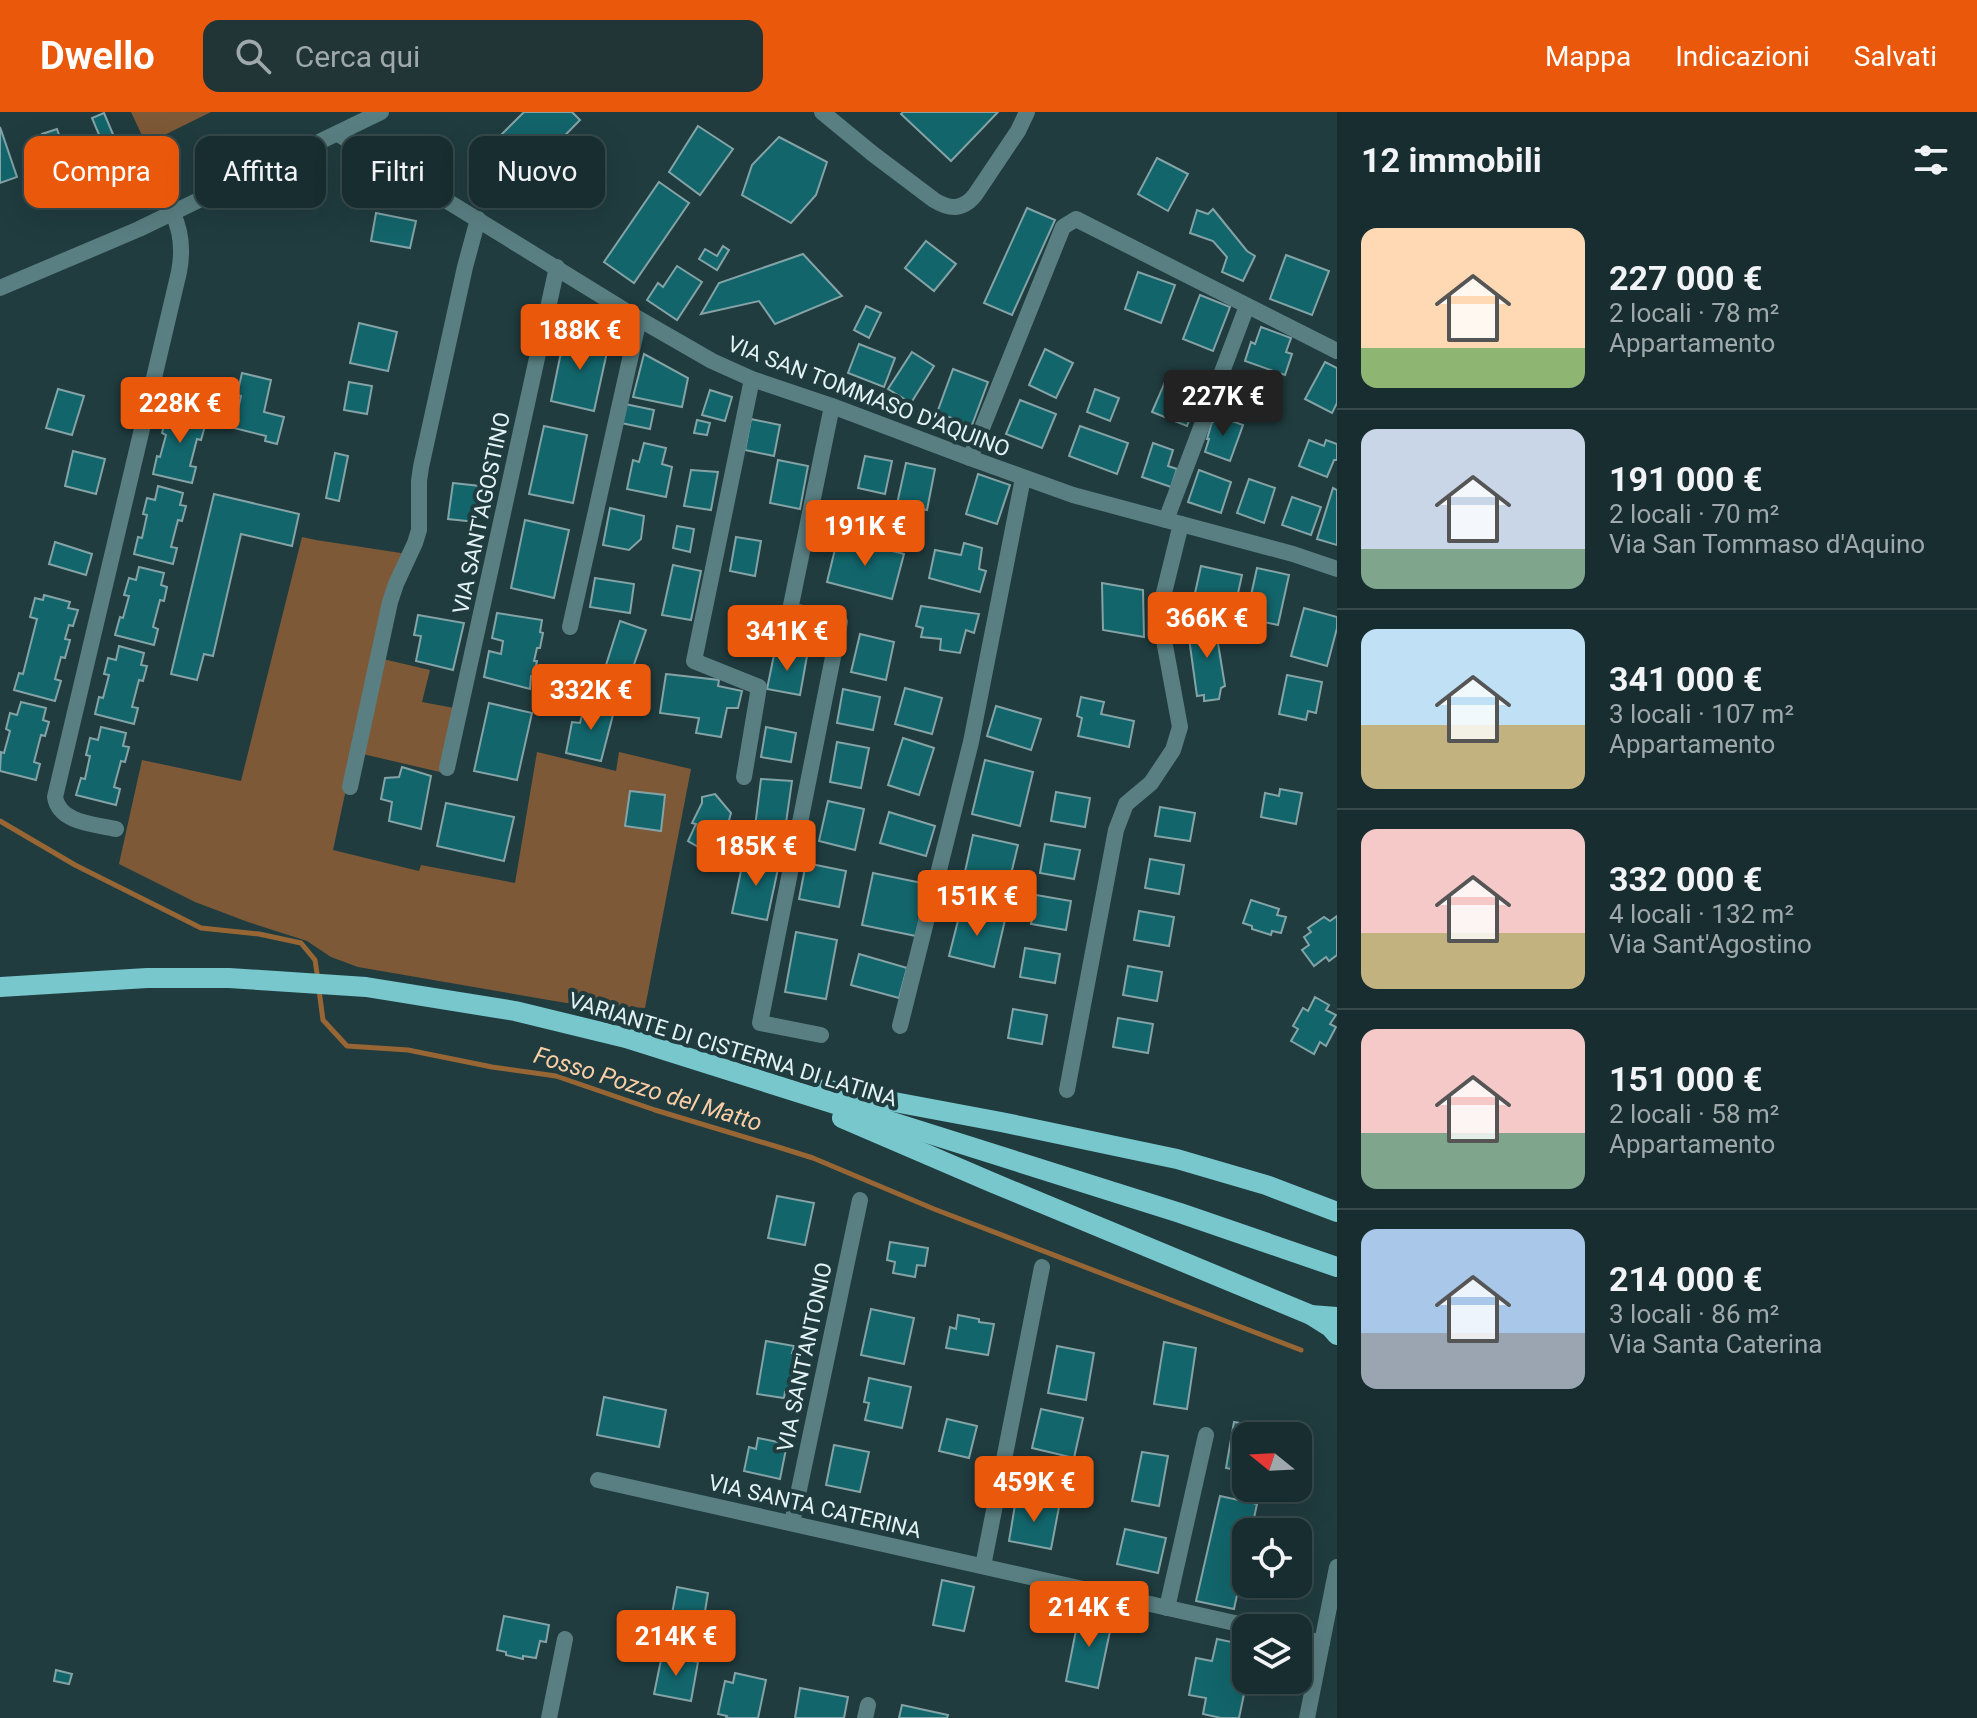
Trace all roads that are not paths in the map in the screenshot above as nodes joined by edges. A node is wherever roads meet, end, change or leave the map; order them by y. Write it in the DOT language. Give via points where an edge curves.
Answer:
graph roads {
  1 [pos="381,112"];
  2 [pos="822,112"];
  3 [pos="1027,112"];
  4 [pos="338,134"];
  5 [pos="173,214"];
  6 [pos="478,219"];
  7 [pos="557,267"];
  8 [pos="0,288"];
  9 [pos="1247,306"];
  10 [pos="639,319"];
  11 [pos="1337,351"];
  12 [pos="752,379"];
  13 [pos="832,406"];
  14 [pos="970,458"];
  15 [pos="1023,478"];
  16 [pos="1173,522"];
  17 [pos="1337,569"];
  18 [pos="570,627"];
  19 [pos="447,768"];
  20 [pos="744,777"];
  21 [pos="350,787"];
  22 [pos="116,829"];
  23 [pos="0,987"];
  24 [pos="900,1026"];
  25 [pos="821,1035"];
  26 [pos="735,1072"];
  27 [pos="1067,1090"];
  28 [pos="860,1200"];
  29 [pos="1310,1202"];
  30 [pos="1337,1204"];
  31 [pos="1337,1212"];
  32 [pos="1042,1267"];
  33 [pos="1337,1267"];
  34 [pos="1311,1315"];
  35 [pos="1337,1317"];
  36 [pos="1337,1335"];
  37 [pos="1206,1435"];
  38 [pos="598,1480"];
  39 [pos="792,1523"];
  40 [pos="983,1566"];
  41 [pos="1337,1567"];
  42 [pos="1167,1608"];
  43 [pos="1232,1622"];
  44 [pos="565,1639"];
  45 [pos="1312,1640"];
  46 [pos="1322,1643"];
  47 [pos="549,1718"];
  48 [pos="1307,1718"];
  1 -- 4 [label="street"];
  2 -- 3 [label="street" via="934,200 955,208 975,195"];
  4 -- 5 [label="street"];
  4 -- 6 [label="street, VIA SAN TOMMASO D'AQUINO"];
  5 -- 8 [label="street"];
  5 -- 22 [label="street" via="182,247 179,272 55,797 69,817"];
  6 -- 7 [label="street, VIA SAN TOMMASO D'AQUINO"];
  6 -- 21 [label="street" via="423,455 420,524 390,602"];
  7 -- 10 [label="street, VIA SAN TOMMASO D'AQUINO"];
  7 -- 19 [label="street, VIA SANT'AGOSTINO"];
  9 -- 11 [label="street"];
  9 -- 14 [label="street" via="1076,219 1063,227"];
  9 -- 16 [label="street"];
  10 -- 12 [label="street, VIA SAN TOMMASO D'AQUINO"];
  10 -- 18 [label="street"];
  12 -- 13 [label="street, VIA SAN TOMMASO D'AQUINO"];
  12 -- 20 [label="street" via="694,661 759,687"];
  13 -- 14 [label="street, VIA SAN TOMMASO D'AQUINO"];
  13 -- 25 [label="street" via="790,610 840,622 760,1023"];
  14 -- 15 [label="street, VIA SAN TOMMASO D'AQUINO"];
  15 -- 16 [label="street, VIA SAN TOMMASO D'AQUINO"];
  15 -- 24 [label="street" via="971,742"];
  16 -- 17 [label="street, VIA SAN TOMMASO D'AQUINO"];
  16 -- 27 [label="street" via="1159,613 1180,727 1173,750 1151,783 1126,804 1116,830"];
  23 -- 26 [label="main road, VARIANTE DI CISTERNA DI LATINA" via="166,977 366,987 515,1011"];
  26 -- 29 [label="main road" via="1160,1155"];
  26 -- 33 [label="main road, VARIANTE DI CISTERNA DI LATINA"];
  26 -- 34 [label="main road"];
  28 -- 39 [label="street, VIA SANT'ANTONIO"];
  29 -- 30 [label="main road"];
  29 -- 31 [label="main road"];
  32 -- 40 [label="street"];
  34 -- 35 [label="main road"];
  34 -- 36 [label="main road"];
  37 -- 42 [label="street"];
  38 -- 39 [label="street, VIA SANTA CATERINA"];
  39 -- 40 [label="street, VIA SANTA CATERINA"];
  40 -- 42 [label="street, VIA SANTA CATERINA"];
  41 -- 46 [label="street"];
  42 -- 43 [label="street, VIA SANTA CATERINA"];
  44 -- 47 [label="street"];
  45 -- 46 [label="street"];
  46 -- 48 [label="street"];
}
